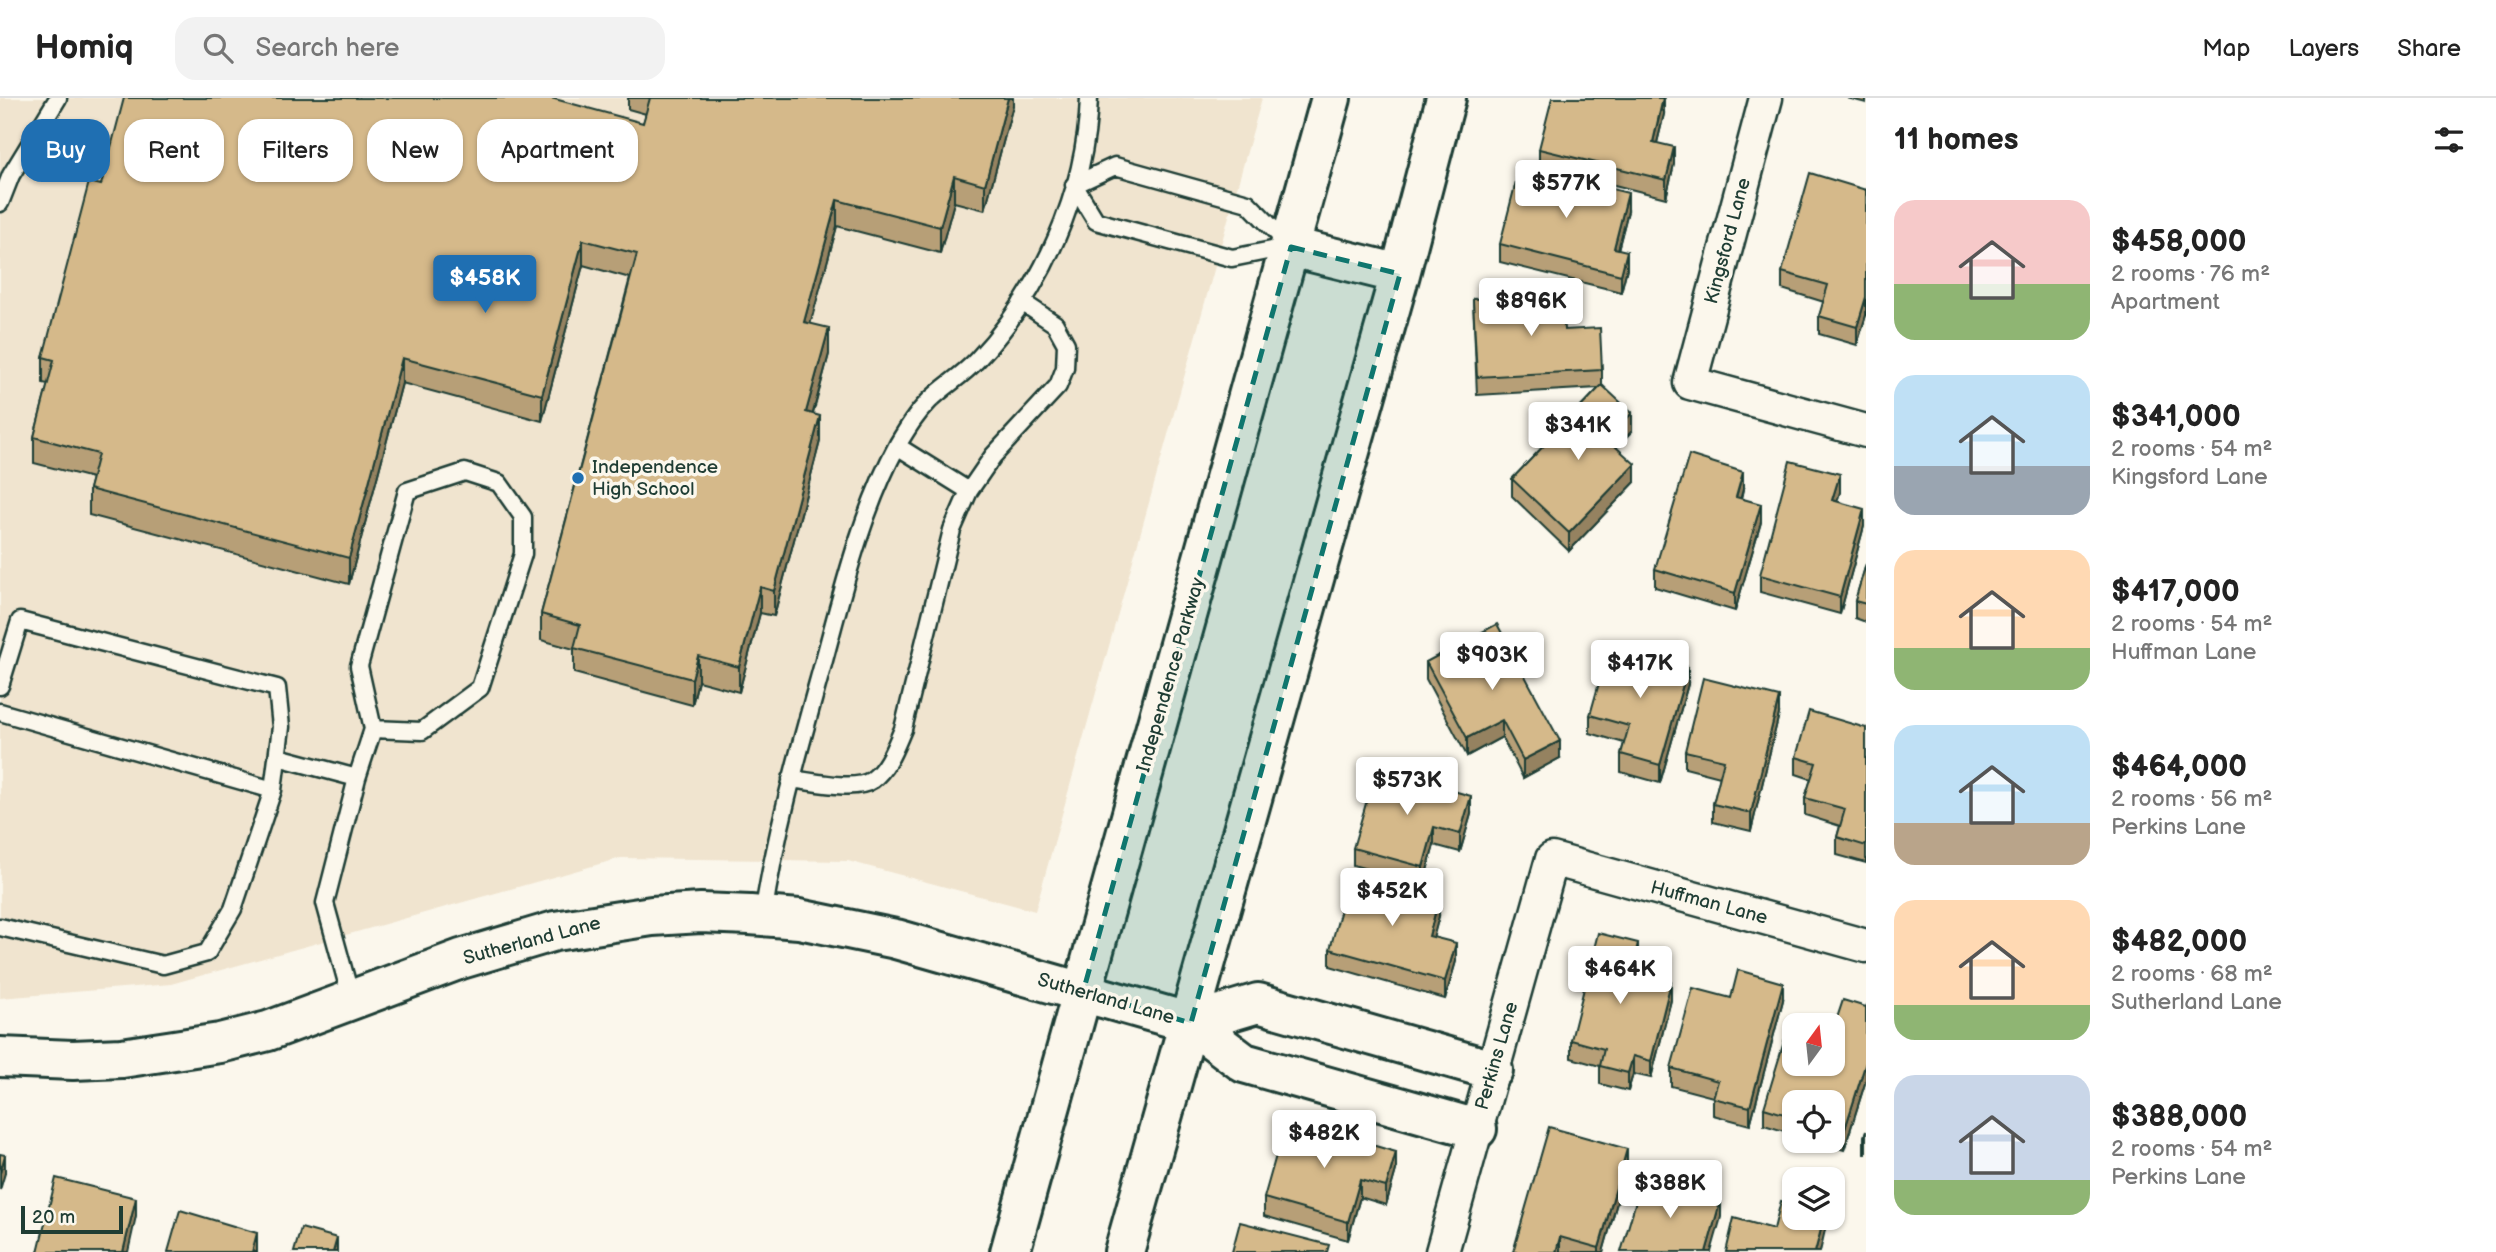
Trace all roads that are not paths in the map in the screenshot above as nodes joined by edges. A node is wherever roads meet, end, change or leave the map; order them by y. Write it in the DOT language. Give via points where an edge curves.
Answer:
graph roads {
  1 [pos="58,98"];
  2 [pos="1088,98"];
  3 [pos="1331,98"];
  4 [pos="1446,98"];
  5 [pos="1766,98"];
  6 [pos="1074,185"];
  7 [pos="0,203"];
  8 [pos="1291,247"];
  9 [pos="1400,274"];
  10 [pos="1022,302"];
  11 [pos="1866,431"];
  12 [pos="897,446"];
  13 [pos="969,491"];
  14 [pos="0,686"];
  15 [pos="0,712"];
  16 [pos="373,729"];
  17 [pos="278,757"];
  18 [pos="357,778"];
  19 [pos="791,779"];
  20 [pos="273,790"];
  21 [pos="1552,859"];
  22 [pos="763,916"];
  23 [pos="0,927"];
  24 [pos="1866,946"];
  25 [pos="1083,992"];
  26 [pos="352,1001"];
  27 [pos="1191,1023"];
  28 [pos="0,1057"];
  29 [pos="1493,1070"];
  30 [pos="1477,1129"];
  31 [pos="1010,1252"];
  32 [pos="1124,1252"];
  33 [pos="1443,1252"];
  1 -- 7 [label="lane" via="16,165"];
  2 -- 6 [label="lane"];
  3 -- 8 [label="main road, Independence Parkway"];
  4 -- 9 [label="main road"];
  5 -- 11 [label="street, Kingsford Lane" via="1690,383"];
  6 -- 8 [label="lane" via="1096,221 1232,258"];
  6 -- 8 [label="lane" via="1115,166 1248,203"];
  6 -- 10 [label="lane" via="1053,247"];
  8 -- 9 [label="main road"];
  8 -- 25 [label="main road, Independence Parkway"];
  9 -- 27 [label="main road"];
  10 -- 12 [label="lane" via="977,360 930,400"];
  10 -- 13 [label="lane" via="1055,324 1066,344 1065,368 1058,386 993,456"];
  12 -- 13 [label="lane"];
  12 -- 19 [label="lane" via="854,548"];
  13 -- 19 [label="lane" via="952,530 891,758 871,781 845,786"];
  14 -- 17 [label="lane" via="20,621 277,688"];
  15 -- 20 [label="lane"];
  16 -- 16 [label="lane" via="359,666 407,491 465,472 499,483 523,517 523,554 480,688 422,731"];
  16 -- 18 [label="lane"];
  17 -- 18 [label="lane"];
  17 -- 20 [label="lane"];
  18 -- 26 [label="lane" via="325,903"];
  19 -- 22 [label="lane"];
  20 -- 23 [label="lane" via="233,909 207,953 163,965"];
  21 -- 24 [label="street, Huffman Lane"];
  21 -- 29 [label="street, Perkins Lane"];
  22 -- 25 [label="main road, Sutherland Lane" via="895,939"];
  22 -- 26 [label="main road, Sutherland Lane" via="652,916 555,931 461,959"];
  25 -- 27 [label="main road, Sutherland Lane"];
  25 -- 31 [label="main road, Independence Parkway"];
  26 -- 28 [label="main road, Sutherland Lane" via="268,1031 171,1052 73,1060"];
  27 -- 29 [label="main road, Sutherland Lane" via="1258,1003"];
  27 -- 30 [label="main road, Sutherland Lane" via="1244,1063"];
  27 -- 32 [label="main road"];
  29 -- 30 [label="street, Perkins Lane"];
  30 -- 33 [label="street, Perkins Lane"];
}
